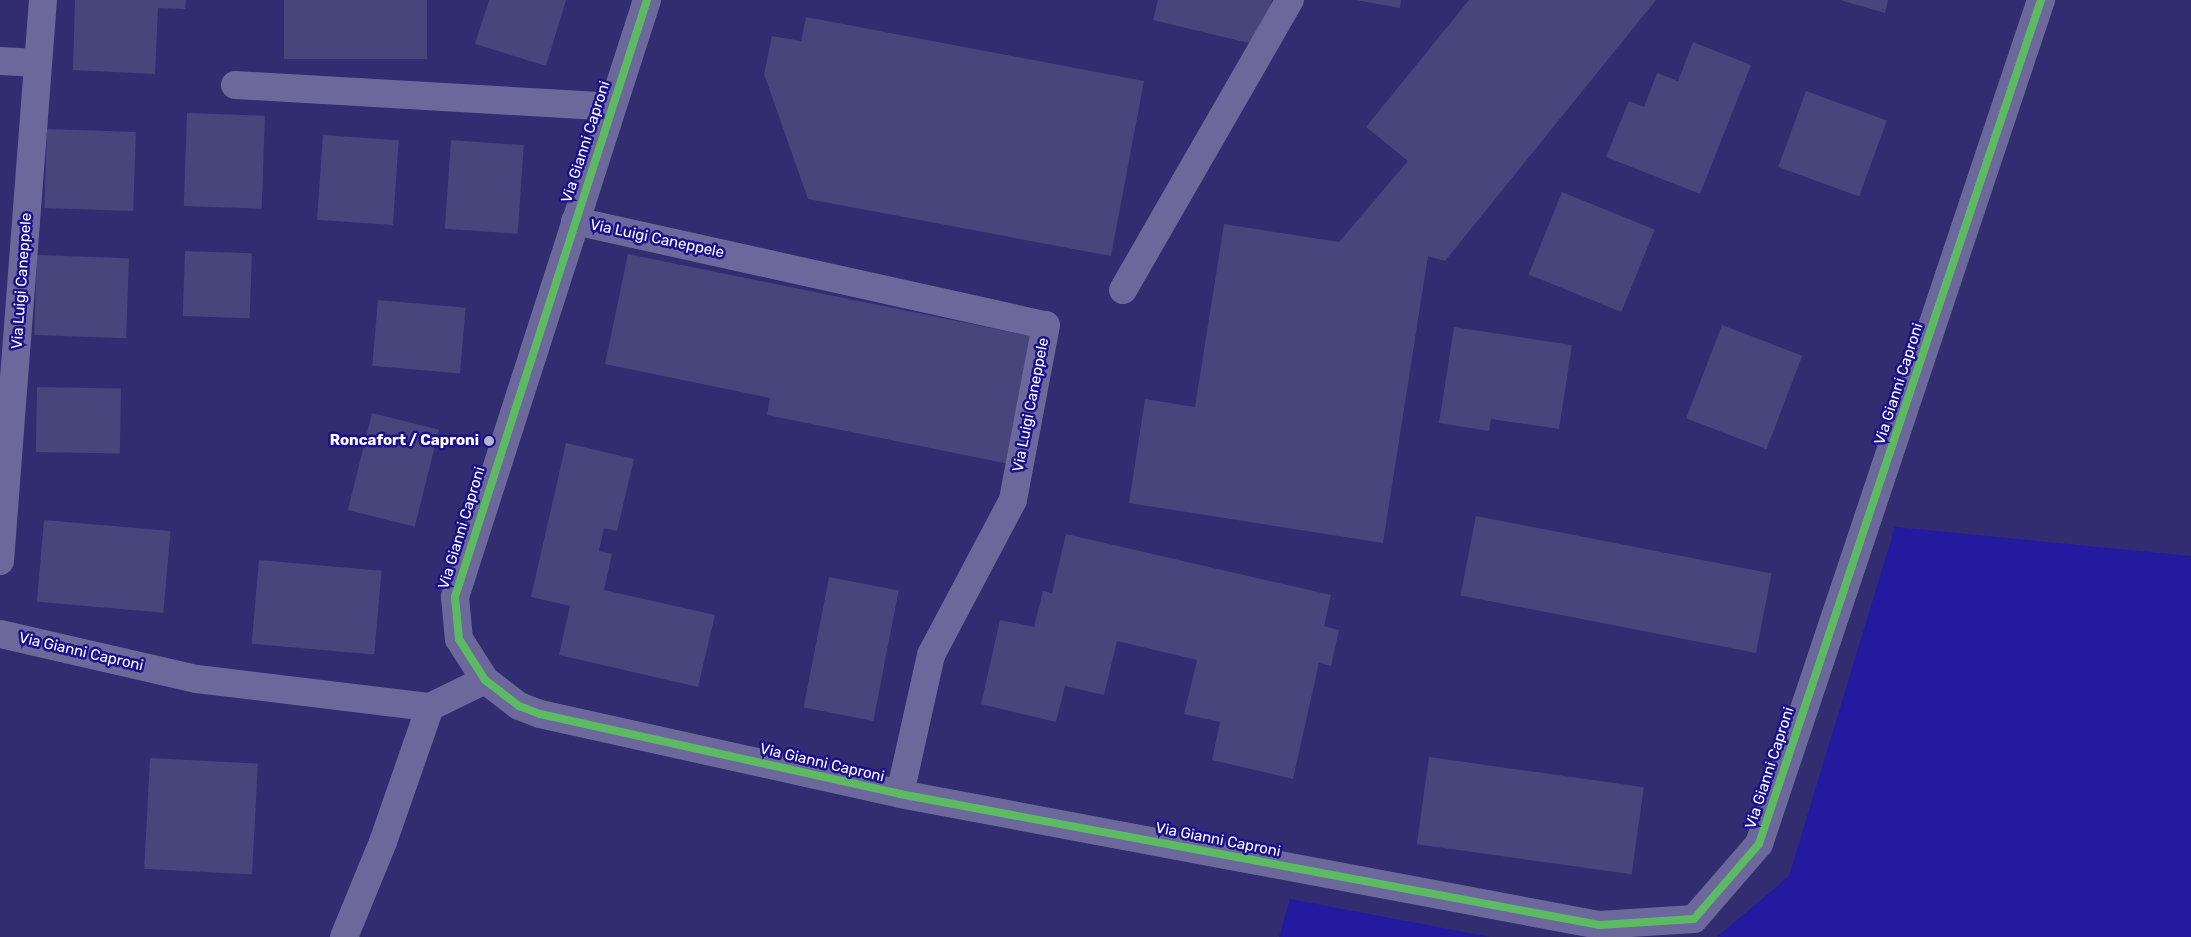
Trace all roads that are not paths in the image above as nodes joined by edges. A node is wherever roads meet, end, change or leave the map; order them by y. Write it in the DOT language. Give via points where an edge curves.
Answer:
graph roads {
  1 [pos="43,0"];
  2 [pos="647,0"];
  3 [pos="1290,0"];
  4 [pos="2042,0"];
  5 [pos="0,61"];
  6 [pos="38,63"];
  7 [pos="235,85"];
  8 [pos="612,107"];
  9 [pos="575,222"];
  10 [pos="1124,290"];
  11 [pos="3,498"];
  12 [pos="0,561"];
  13 [pos="0,634"];
  14 [pos="485,680"];
  15 [pos="430,707"];
  16 [pos="900,794"];
  17 [pos="344,937"];
  1 -- 6 [label="street, Via Luigi Caneppele"];
  2 -- 8 [label="street, Via Gianni Caproni"];
  3 -- 10 [label="street"];
  4 -- 16 [label="street, Via Gianni Caproni" via="1759,844 1694,919 1599,926"];
  5 -- 6 [label="street"];
  6 -- 11 [label="street, Via Luigi Caneppele"];
  7 -- 8 [label="street"];
  8 -- 9 [label="street, Via Gianni Caproni"];
  9 -- 14 [label="street, Via Gianni Caproni" via="454,597 459,639"];
  9 -- 16 [label="street, Via Luigi Caneppele" via="1046,325 1012,500 931,655"];
  11 -- 12 [label="street, Via Luigi Caneppele"];
  13 -- 15 [label="street, Via Gianni Caproni" via="197,679"];
  14 -- 15 [label="street"];
  14 -- 16 [label="street, Via Gianni Caproni" via="519,706 540,714"];
  15 -- 17 [label="street" via="384,842"];
}
